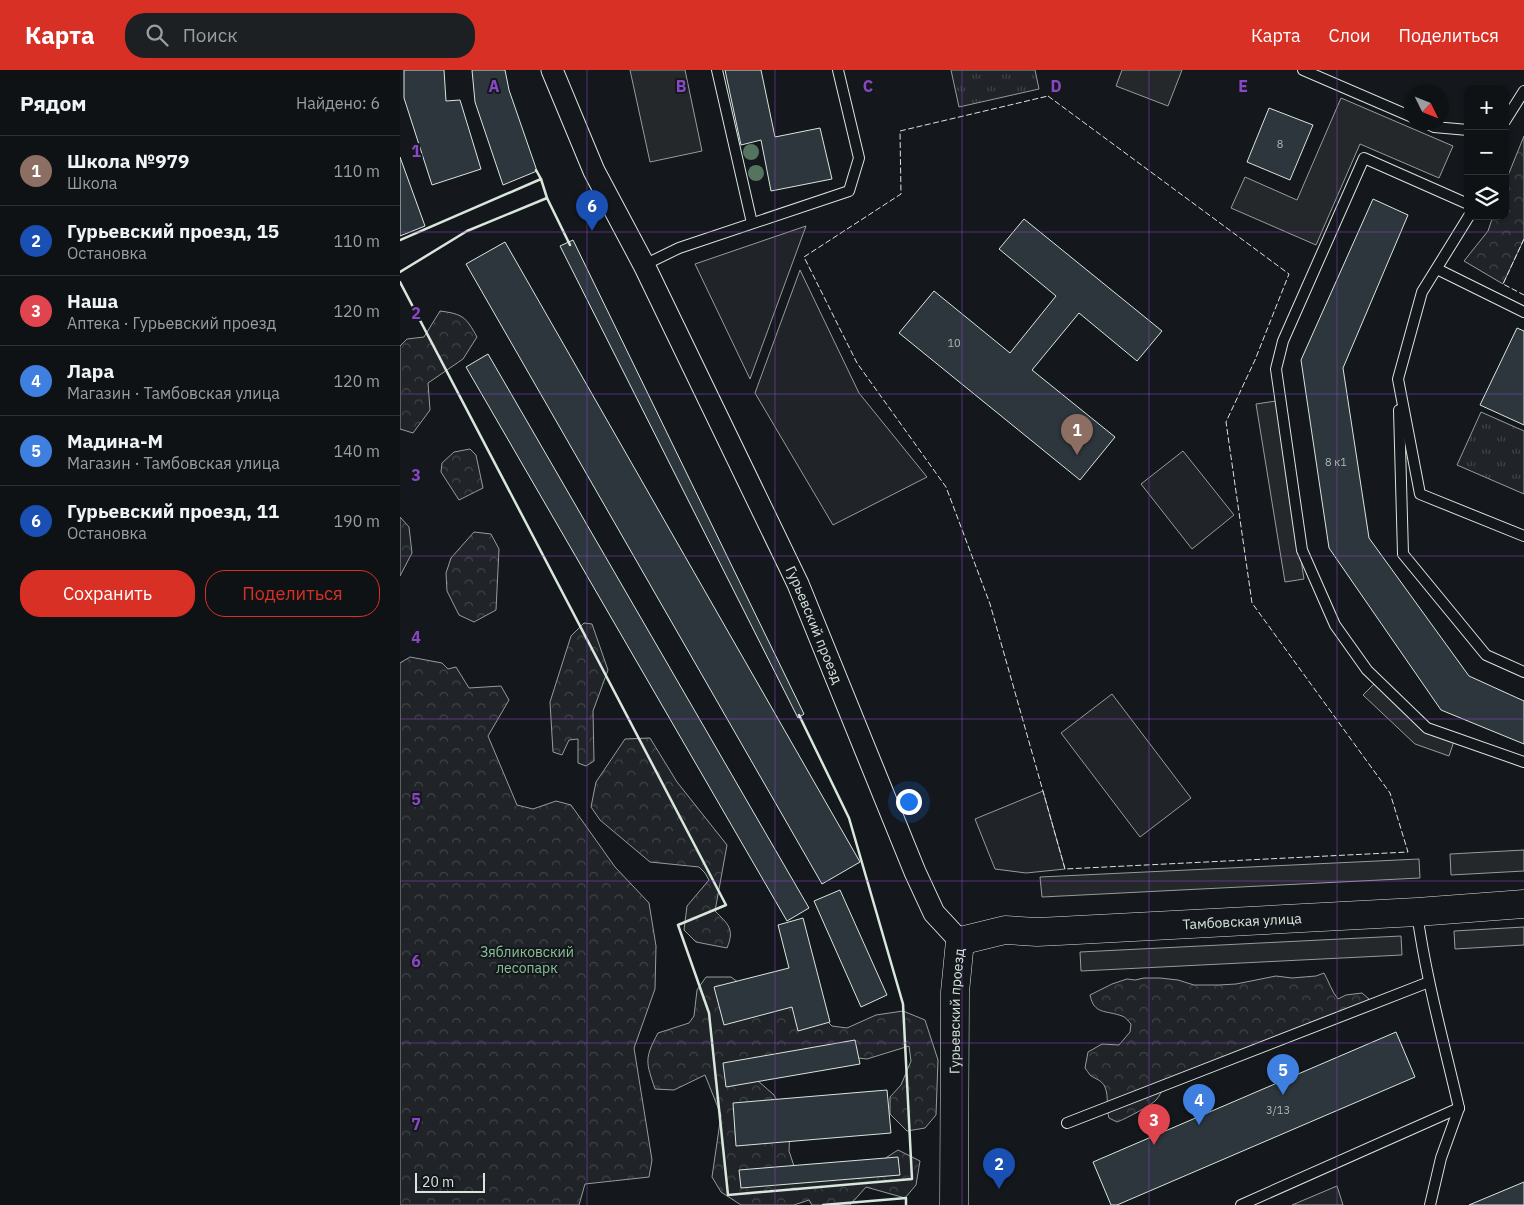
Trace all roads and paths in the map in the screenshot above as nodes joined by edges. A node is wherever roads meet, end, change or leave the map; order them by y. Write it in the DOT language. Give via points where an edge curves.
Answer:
graph roads {
  1 [pos="552,70"];
  2 [pos="717,70"];
  3 [pos="838,70"];
  4 [pos="1303,70"];
  5 [pos="1524,91"];
  6 [pos="1404,114"];
  7 [pos="1509,115"];
  8 [pos="1449,128"];
  9 [pos="1464,130"];
  10 [pos="1464,202"];
  11 [pos="1467,220"];
  12 [pos="752,223"];
  13 [pos="644,265"];
  14 [pos="1436,269"];
  15 [pos="1524,312"];
  16 [pos="1398,379"];
  17 [pos="1524,536"];
  18 [pos="1524,672"];
  19 [pos="1524,762"];
  20 [pos="1524,904"];
  21 [pos="1417,912"];
  22 [pos="960,941"];
  23 [pos="1429,982"];
  24 [pos="1459,1108"];
  25 [pos="1067,1123"];
  26 [pos="954,1205"];
  27 [pos="1241,1205"];
  28 [pos="1430,1205"];
  1 -- 13 [label="street, Гурьевский проезд" via="594,171"];
  2 -- 12 [label="lane"];
  3 -- 12 [label="lane" via="859,158 849,191"];
  4 -- 6 [label="lane"];
  5 -- 7 [label="lane"];
  8 -- 9 [label="lane"];
  10 -- 19 [label="lane" via="1364,158 1283,341 1276,369 1302,550 1335,625 1367,670 1427,728"];
  11 -- 14 [label="lane"];
  12 -- 13 [label="lane" via="679,248"];
  13 -- 22 [label="street, Гурьевский проезд" via="798,584 930,905"];
  14 -- 15 [label="lane"];
  14 -- 16 [label="lane" via="1422,292"];
  16 -- 17 [label="lane" via="1420,494"];
  16 -- 18 [label="lane" via="1403,554 1486,655"];
  20 -- 21 [label="street, Тамбовская улица"];
  21 -- 22 [label="street, Тамбовская улица" via="1044,932 1006,930"];
  21 -- 23 [label="lane"];
  22 -- 26 [label="street, Гурьевский проезд" via="955,992"];
  23 -- 24 [label="lane"];
  23 -- 25 [label="lane"];
  24 -- 27 [label="lane"];
  24 -- 28 [label="lane" via="1441,1158"];
}
